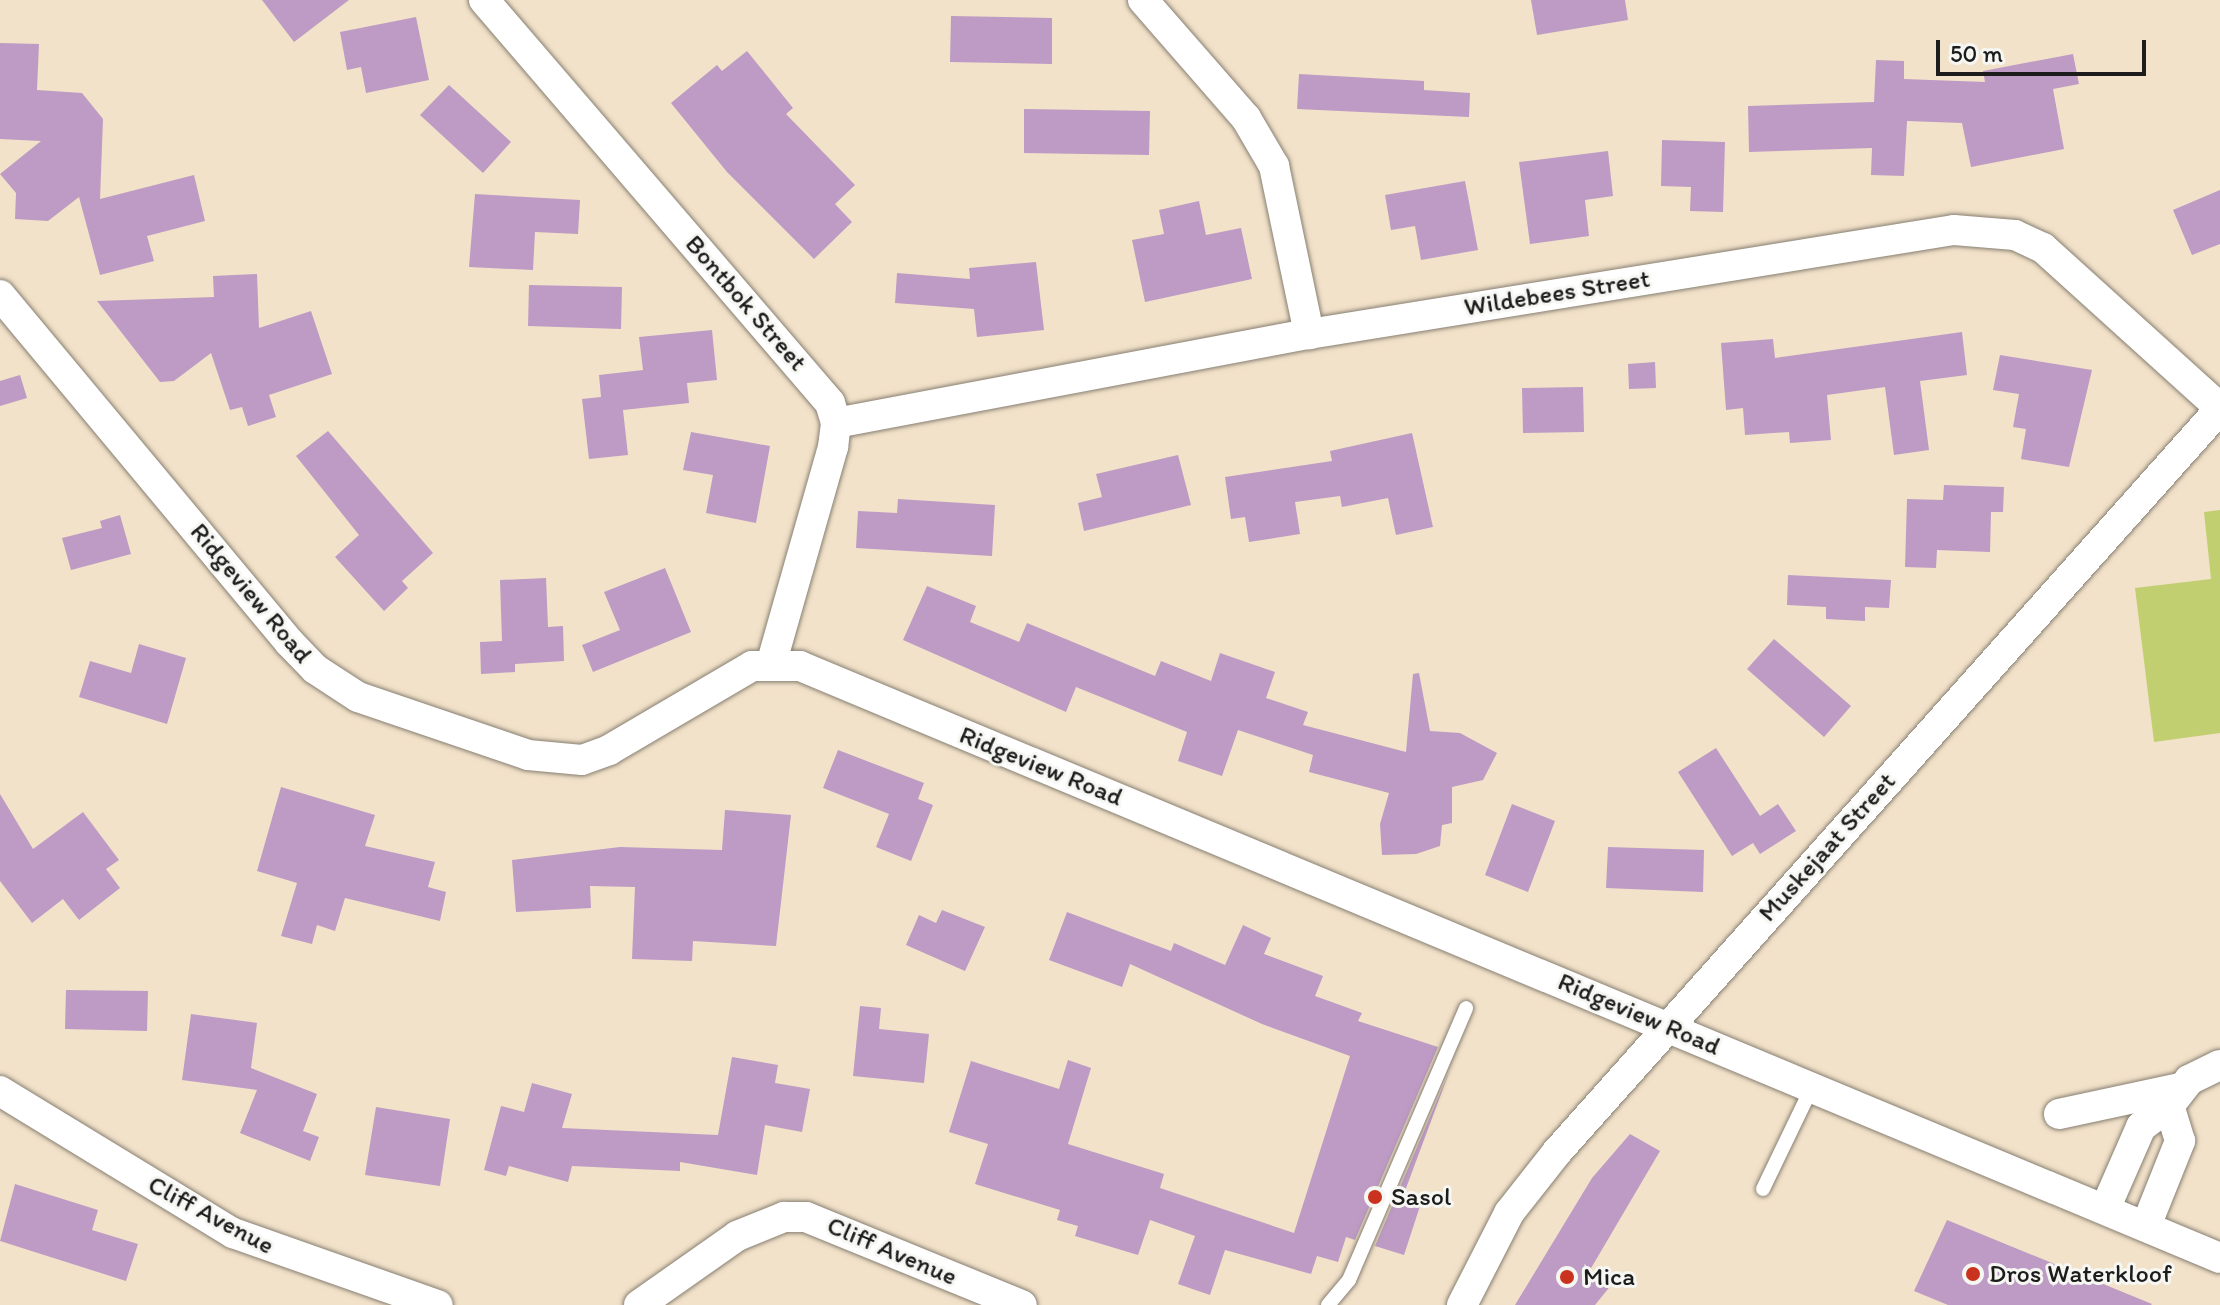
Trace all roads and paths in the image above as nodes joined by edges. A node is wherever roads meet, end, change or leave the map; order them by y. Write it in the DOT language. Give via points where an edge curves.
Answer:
graph roads {
  1 [pos="484,0"];
  2 [pos="1143,0"];
  3 [pos="0,295"];
  4 [pos="1309,334"];
  5 [pos="2220,408"];
  6 [pos="836,423"];
  7 [pos="771,664"];
  8 [pos="1466,1008"];
  9 [pos="1666,1027"];
  10 [pos="2220,1065"];
  11 [pos="1813,1084"];
  12 [pos="0,1091"];
  13 [pos="2175,1097"];
  14 [pos="2059,1114"];
  15 [pos="1763,1189"];
  16 [pos="2105,1209"];
  17 [pos="2146,1226"];
  18 [pos="2220,1258"];
  19 [pos="438,1305"];
  20 [pos="639,1305"];
  21 [pos="1022,1305"];
  22 [pos="1328,1305"];
  23 [pos="1462,1305"];
  1 -- 6 [label="street, Bontbok Street" via="818,387"];
  2 -- 4 [label="street" via="1246,118 1274,166"];
  3 -- 7 [label="street, Ridgeview Road" via="289,642 315,669 358,697 528,755 582,760 619,745 731,676"];
  4 -- 5 [label="street, Wildebees Street" via="1914,234 1983,230 2015,235 2043,248"];
  4 -- 6 [label="street, Wildebees Street"];
  5 -- 9 [label="street, Muskejaat Street"];
  6 -- 7 [label="street"];
  7 -- 9 [label="street, Ridgeview Road" via="800,666"];
  8 -- 22 [label="lane" via="1349,1280"];
  9 -- 11 [label="street, Ridgeview Road"];
  9 -- 23 [label="street, Muskejaat Street" via="1509,1213"];
  10 -- 13 [label="street"];
  11 -- 15 [label="lane"];
  11 -- 16 [label="street, Ridgeview Road"];
  12 -- 19 [label="street, Cliff Avenue" via="233,1233"];
  13 -- 14 [label="street"];
  13 -- 16 [label="street" via="2141,1127"];
  13 -- 17 [label="street" via="2180,1141"];
  16 -- 17 [label="street, Ridgeview Road"];
  17 -- 18 [label="street, Ridgeview Road"];
  20 -- 21 [label="street, Cliff Avenue" via="737,1236 784,1217 806,1217"];
}
